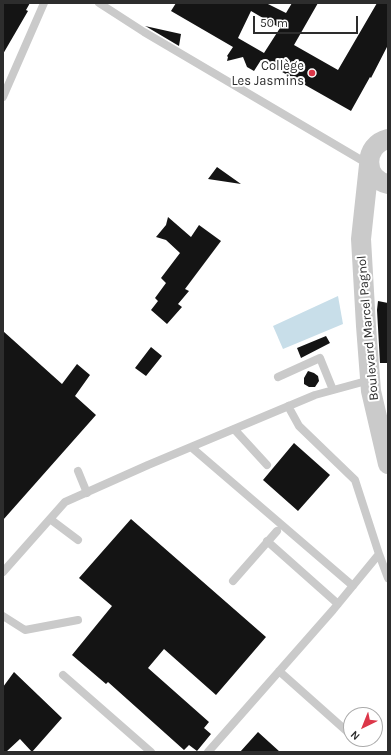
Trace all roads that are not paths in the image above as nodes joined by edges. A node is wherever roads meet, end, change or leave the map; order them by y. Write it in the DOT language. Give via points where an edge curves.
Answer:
graph roads {
  1 [pos="44,3"];
  2 [pos="99,3"];
  3 [pos="3,97"];
  4 [pos="387,135"];
  5 [pos="369,165"];
  6 [pos="388,184"];
  7 [pos="388,188"];
  8 [pos="364,214"];
  9 [pos="278,377"];
  10 [pos="370,380"];
  11 [pos="333,390"];
  12 [pos="288,406"];
  13 [pos="234,429"];
  14 [pos="191,447"];
  15 [pos="388,464"];
  16 [pos="267,465"];
  17 [pos="78,471"];
  18 [pos="87,493"];
  19 [pos="50,519"];
  20 [pos="277,531"];
  21 [pos="78,540"];
  22 [pos="267,541"];
  23 [pos="379,554"];
  24 [pos="3,572"];
  25 [pos="388,578"];
  26 [pos="233,581"];
  27 [pos="353,586"];
  28 [pos="338,604"];
  29 [pos="3,616"];
  30 [pos="78,620"];
  31 [pos="279,671"];
  32 [pos="63,675"];
  33 [pos="343,728"];
  34 [pos="150,752"];
  35 [pos="208,752"];
  1 -- 3 [label="lane"];
  2 -- 5 [label="lane"];
  4 -- 5 [label="street, Boulevard Marcel Pagnol" via="371,152"];
  5 -- 6 [label="street" via="377,178"];
  5 -- 8 [label="street, Boulevard Marcel Pagnol"];
  7 -- 8 [label="street"];
  8 -- 10 [label="street, Boulevard Marcel Pagnol" via="361,239"];
  9 -- 11 [label="lane" via="320,358"];
  10 -- 11 [label="lane"];
  10 -- 15 [label="street, Boulevard Marcel Pagnol"];
  11 -- 12 [label="lane"];
  12 -- 13 [label="lane"];
  12 -- 23 [label="lane" via="299,426 355,480"];
  13 -- 14 [label="lane"];
  13 -- 16 [label="lane"];
  14 -- 18 [label="lane"];
  14 -- 27 [label="lane"];
  17 -- 18 [label="lane"];
  18 -- 19 [label="lane" via="65,502"];
  19 -- 21 [label="lane"];
  19 -- 24 [label="lane"];
  20 -- 22 [label="lane"];
  22 -- 26 [label="lane"];
  22 -- 28 [label="lane"];
  23 -- 25 [label="lane"];
  23 -- 27 [label="lane"];
  27 -- 28 [label="lane"];
  28 -- 31 [label="lane"];
  29 -- 30 [label="lane" via="25,630"];
  31 -- 33 [label="lane"];
  31 -- 35 [label="lane"];
  32 -- 34 [label="lane"];
}
